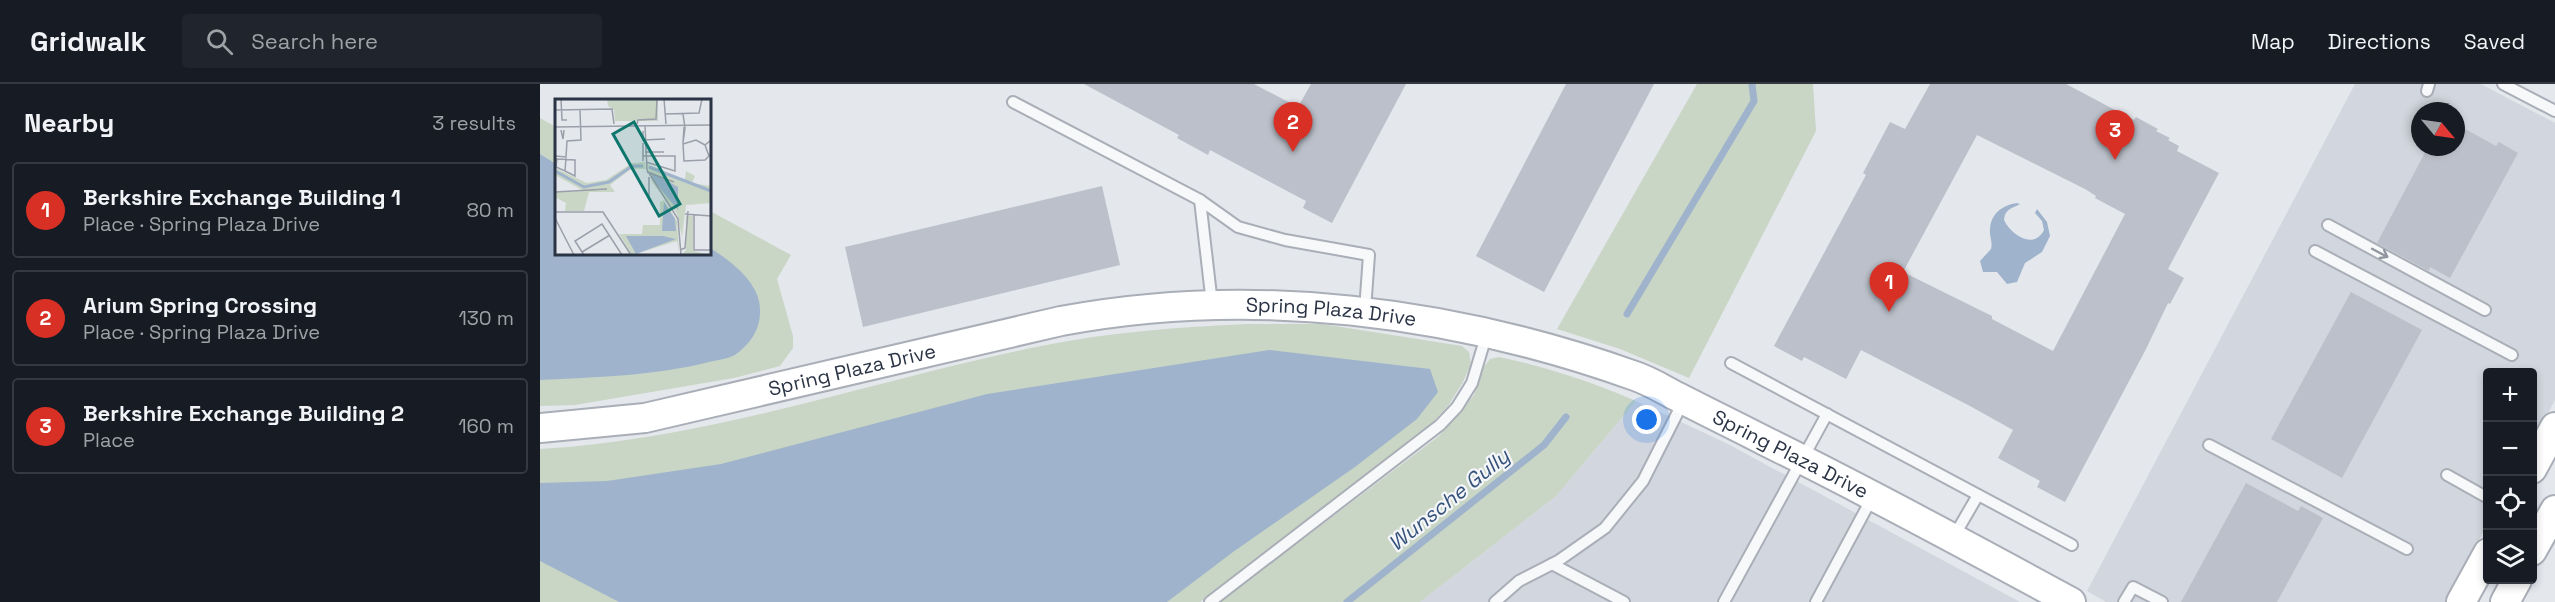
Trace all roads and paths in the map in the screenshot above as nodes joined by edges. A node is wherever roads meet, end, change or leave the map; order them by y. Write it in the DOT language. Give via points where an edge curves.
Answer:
graph roads {
  1 [pos="2503,84"];
  2 [pos="1013,102"];
  3 [pos="2555,111"];
  4 [pos="1200,200"];
  5 [pos="2328,225"];
  6 [pos="2315,251"];
  7 [pos="1212,305"];
  8 [pos="2485,310"];
  9 [pos="1364,312"];
  10 [pos="1487,333"];
  11 [pos="2512,355"];
  12 [pos="1731,363"];
  13 [pos="1684,400"];
  14 [pos="1827,414"];
  15 [pos="2555,427"];
  16 [pos="540,428"];
  17 [pos="2209,445"];
  18 [pos="1802,459"];
  19 [pos="2537,460"];
  20 [pos="2447,475"];
  21 [pos="1978,495"];
  22 [pos="1873,496"];
  23 [pos="2483,496"];
  24 [pos="2555,510"];
  25 [pos="1953,538"];
  26 [pos="2537,542"];
  27 [pos="2072,545"];
  28 [pos="2407,549"];
  29 [pos="2483,561"];
  30 [pos="1552,564"];
  31 [pos="2514,584"];
  32 [pos="1210,602"];
  33 [pos="1495,602"];
  34 [pos="1624,602"];
  35 [pos="1724,602"];
  36 [pos="1816,602"];
  37 [pos="2071,602"];
  38 [pos="2124,602"];
  39 [pos="2162,602"];
  40 [pos="2461,602"];
  41 [pos="2505,602"];
  1 -- 3 [label="lane"];
  2 -- 4 [label="lane"];
  4 -- 7 [label="lane"];
  4 -- 9 [label="lane" via="1238,227 1369,255"];
  5 -- 8 [label="lane, one-way"];
  6 -- 11 [label="lane"];
  7 -- 9 [label="street, Spring Plaza Drive"];
  7 -- 16 [label="street, Spring Plaza Drive" via="1111,311 645,418"];
  9 -- 10 [label="street, Spring Plaza Drive"];
  10 -- 13 [label="street, Spring Plaza Drive" via="1519,339 1638,377"];
  10 -- 32 [label="lane" via="1472,383 1440,425"];
  12 -- 14 [label="lane"];
  13 -- 18 [label="street, Spring Plaza Drive"];
  13 -- 30 [label="lane" via="1643,482 1605,528"];
  14 -- 18 [label="lane"];
  14 -- 21 [label="lane"];
  15 -- 19 [label="street"];
  17 -- 28 [label="lane"];
  18 -- 22 [label="street, Spring Plaza Drive"];
  18 -- 35 [label="lane"];
  20 -- 23 [label="lane"];
  21 -- 25 [label="lane"];
  21 -- 27 [label="lane"];
  22 -- 25 [label="street, Spring Plaza Drive"];
  22 -- 36 [label="lane"];
  24 -- 26 [label="street"];
  25 -- 37 [label="street, Spring Plaza Drive"];
  29 -- 40 [label="street"];
  30 -- 33 [label="lane" via="1519,581"];
  30 -- 34 [label="lane"];
  31 -- 41 [label="street"];
  38 -- 39 [label="lane" via="2133,586"];
}
